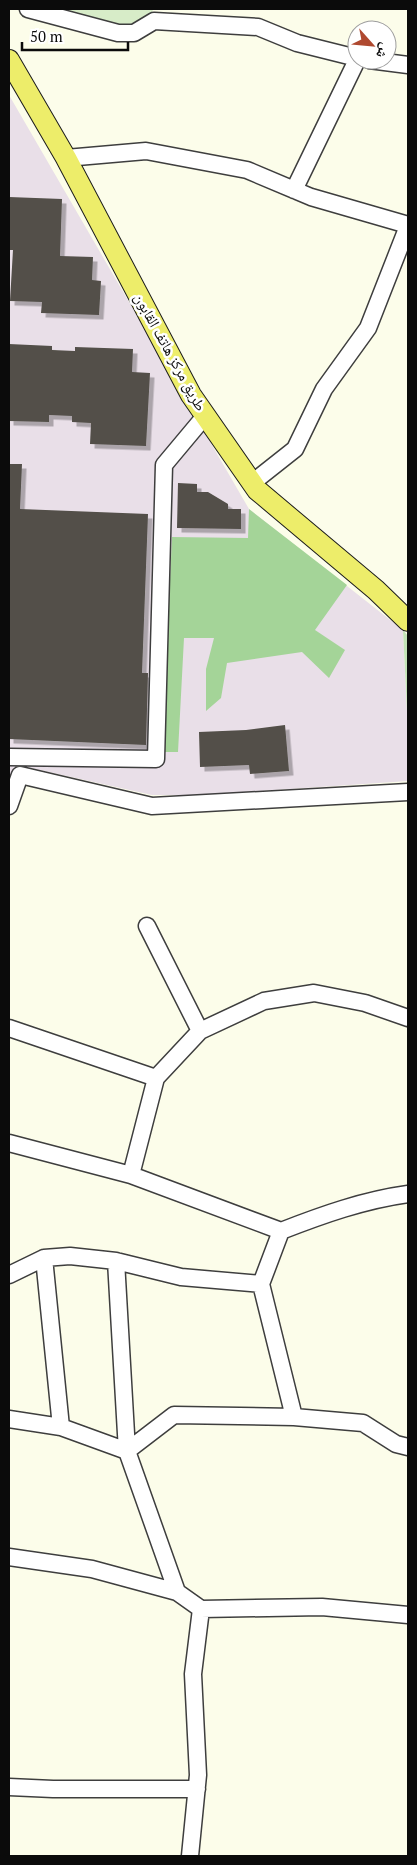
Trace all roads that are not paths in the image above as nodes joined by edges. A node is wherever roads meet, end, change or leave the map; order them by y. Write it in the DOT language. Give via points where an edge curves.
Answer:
graph roads {
  1 [pos="28,9"];
  2 [pos="347,56"];
  3 [pos="9,60"];
  4 [pos="352,70"];
  5 [pos="66,158"];
  6 [pos="294,190"];
  7 [pos="408,225"];
  8 [pos="205,416"];
  9 [pos="252,482"];
  10 [pos="408,621"];
  11 [pos="9,757"];
  12 [pos="408,792"];
  13 [pos="9,806"];
  14 [pos="147,926"];
  15 [pos="408,1018"];
  16 [pos="9,1028"];
  17 [pos="200,1031"];
  18 [pos="156,1078"];
  19 [pos="9,1143"];
  20 [pos="131,1175"];
  21 [pos="408,1194"];
  22 [pos="281,1231"];
  23 [pos="44,1258"];
  24 [pos="116,1261"];
  25 [pos="9,1275"];
  26 [pos="261,1284"];
  27 [pos="294,1416"];
  28 [pos="9,1419"];
  29 [pos="62,1427"];
  30 [pos="408,1447"];
  31 [pos="127,1451"];
  32 [pos="9,1556"];
  33 [pos="177,1592"];
  34 [pos="201,1609"];
  35 [pos="408,1615"];
  36 [pos="9,1787"];
  37 [pos="197,1789"];
  38 [pos="190,1856"];
  1 -- 2 [label="street" via="118,33 134,33 154,22 258,27 297,43"];
  3 -- 5 [label="main road, طريق مركز هاتف القابون"];
  4 -- 6 [label="street"];
  5 -- 6 [label="street" via="146,151 247,170"];
  5 -- 8 [label="main road, طريق مركز هاتف القابون"];
  6 -- 7 [label="street"];
  7 -- 9 [label="street" via="368,328 324,390 295,449"];
  8 -- 9 [label="main road, طريق مركز هاتف القابون"];
  8 -- 11 [label="street" via="164,465 156,759"];
  9 -- 10 [label="main road, طريق مركز هاتف القابون" via="257,490"];
  12 -- 13 [label="street" via="152,806 20,775"];
  14 -- 17 [label="street"];
  15 -- 17 [label="street" via="365,1003 314,993 264,1001"];
  16 -- 18 [label="street"];
  17 -- 18 [label="street"];
  18 -- 20 [label="street"];
  19 -- 20 [label="street"];
  20 -- 22 [label="street"];
  21 -- 22 [label="street" via="322,1215"];
  22 -- 26 [label="street"];
  23 -- 24 [label="street" via="70,1256"];
  23 -- 25 [label="street"];
  23 -- 29 [label="street"];
  24 -- 26 [label="street" via="181,1277"];
  24 -- 31 [label="street"];
  26 -- 27 [label="street"];
  27 -- 30 [label="street" via="363,1423 396,1444"];
  27 -- 31 [label="street" via="174,1415"];
  28 -- 29 [label="street"];
  29 -- 31 [label="street"];
  31 -- 33 [label="street"];
  32 -- 33 [label="street" via="92,1569"];
  33 -- 34 [label="street"];
  34 -- 35 [label="street" via="322,1607"];
  34 -- 37 [label="street" via="193,1674"];
  36 -- 37 [label="street"];
  37 -- 38 [label="street"];
}
